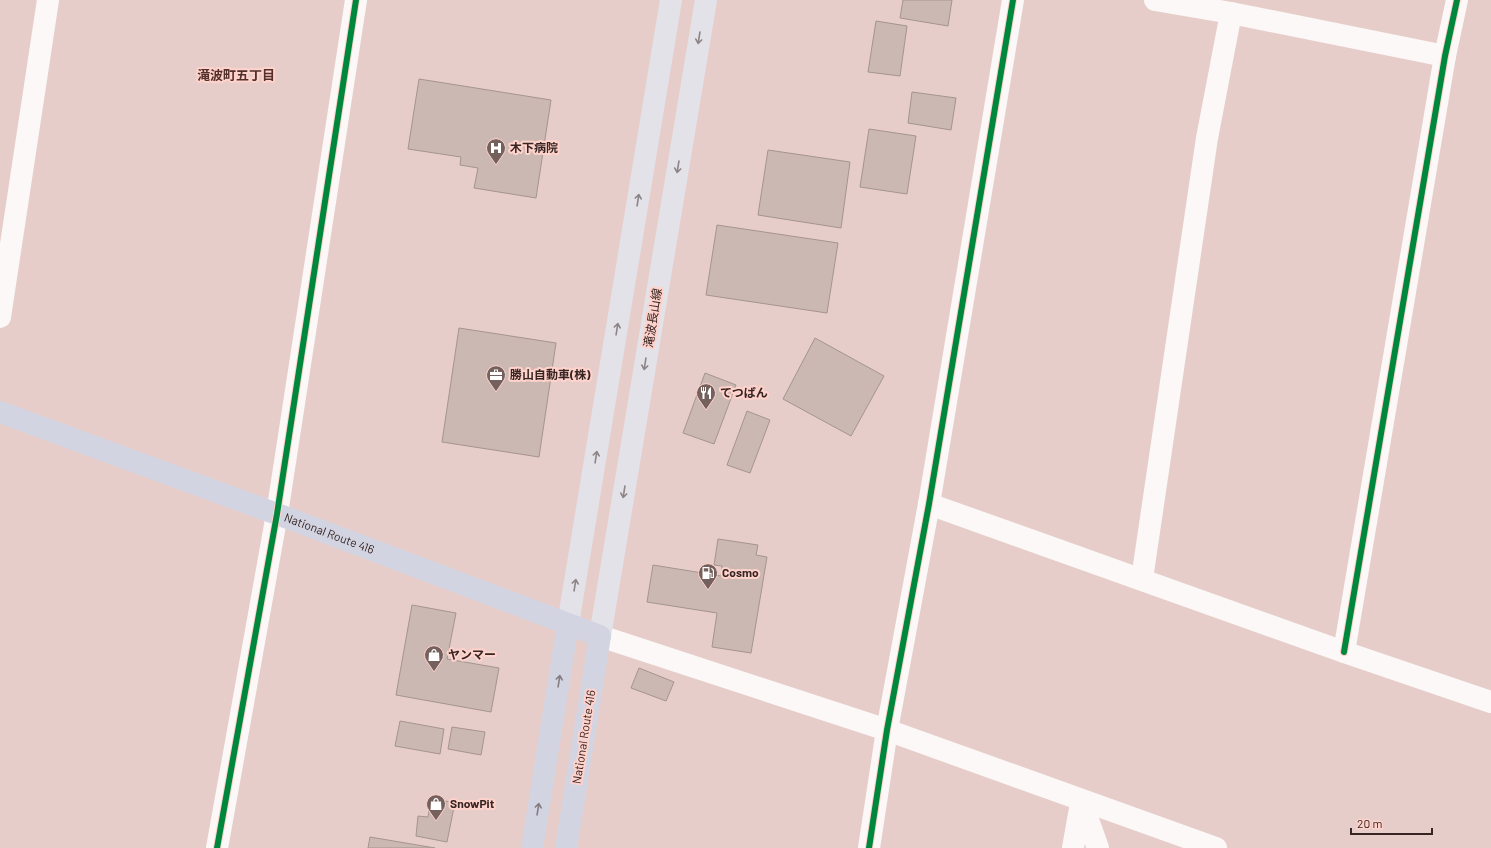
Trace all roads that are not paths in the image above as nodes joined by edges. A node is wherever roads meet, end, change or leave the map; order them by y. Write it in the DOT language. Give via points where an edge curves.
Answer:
graph roads {
  1 [pos="48,0"];
  2 [pos="356,0"];
  3 [pos="671,0"];
  4 [pos="706,0"];
  5 [pos="1013,0"];
  6 [pos="1155,0"];
  7 [pos="1457,0"];
  8 [pos="1231,13"];
  9 [pos="1445,56"];
  10 [pos="0,318"];
  11 [pos="0,412"];
  12 [pos="929,504"];
  13 [pos="277,514"];
  14 [pos="1142,579"];
  15 [pos="568,624"];
  16 [pos="600,636"];
  17 [pos="1344,652"];
  18 [pos="1491,702"];
  19 [pos="887,730"];
  20 [pos="1081,800"];
  21 [pos="217,848"];
  22 [pos="532,848"];
  23 [pos="566,848"];
  24 [pos="869,848"];
  25 [pos="1073,848"];
  26 [pos="1098,848"];
  27 [pos="1216,848"];
  1 -- 10 [label="street"];
  2 -- 13 [label="street"];
  15 -- 3 [label="main road, one-way"];
  4 -- 16 [label="main road, 滝波長山線, one-way"];
  5 -- 12 [label="street"];
  6 -- 8 [label="street"];
  7 -- 9 [label="street"];
  8 -- 9 [label="street"];
  8 -- 14 [label="street" via="1207,138"];
  9 -- 17 [label="street"];
  11 -- 13 [label="highway, National Route 416"];
  12 -- 14 [label="street"];
  12 -- 19 [label="street"];
  13 -- 15 [label="highway, National Route 416"];
  13 -- 21 [label="street"];
  14 -- 17 [label="street"];
  15 -- 16 [label="highway, National Route 416"];
  22 -- 15 [label="highway, one-way"];
  16 -- 19 [label="street"];
  16 -- 23 [label="highway, National Route 416"];
  17 -- 18 [label="street"];
  19 -- 20 [label="street"];
  19 -- 24 [label="street"];
  20 -- 25 [label="street"];
  20 -- 26 [label="street"];
  20 -- 27 [label="street"];
}
